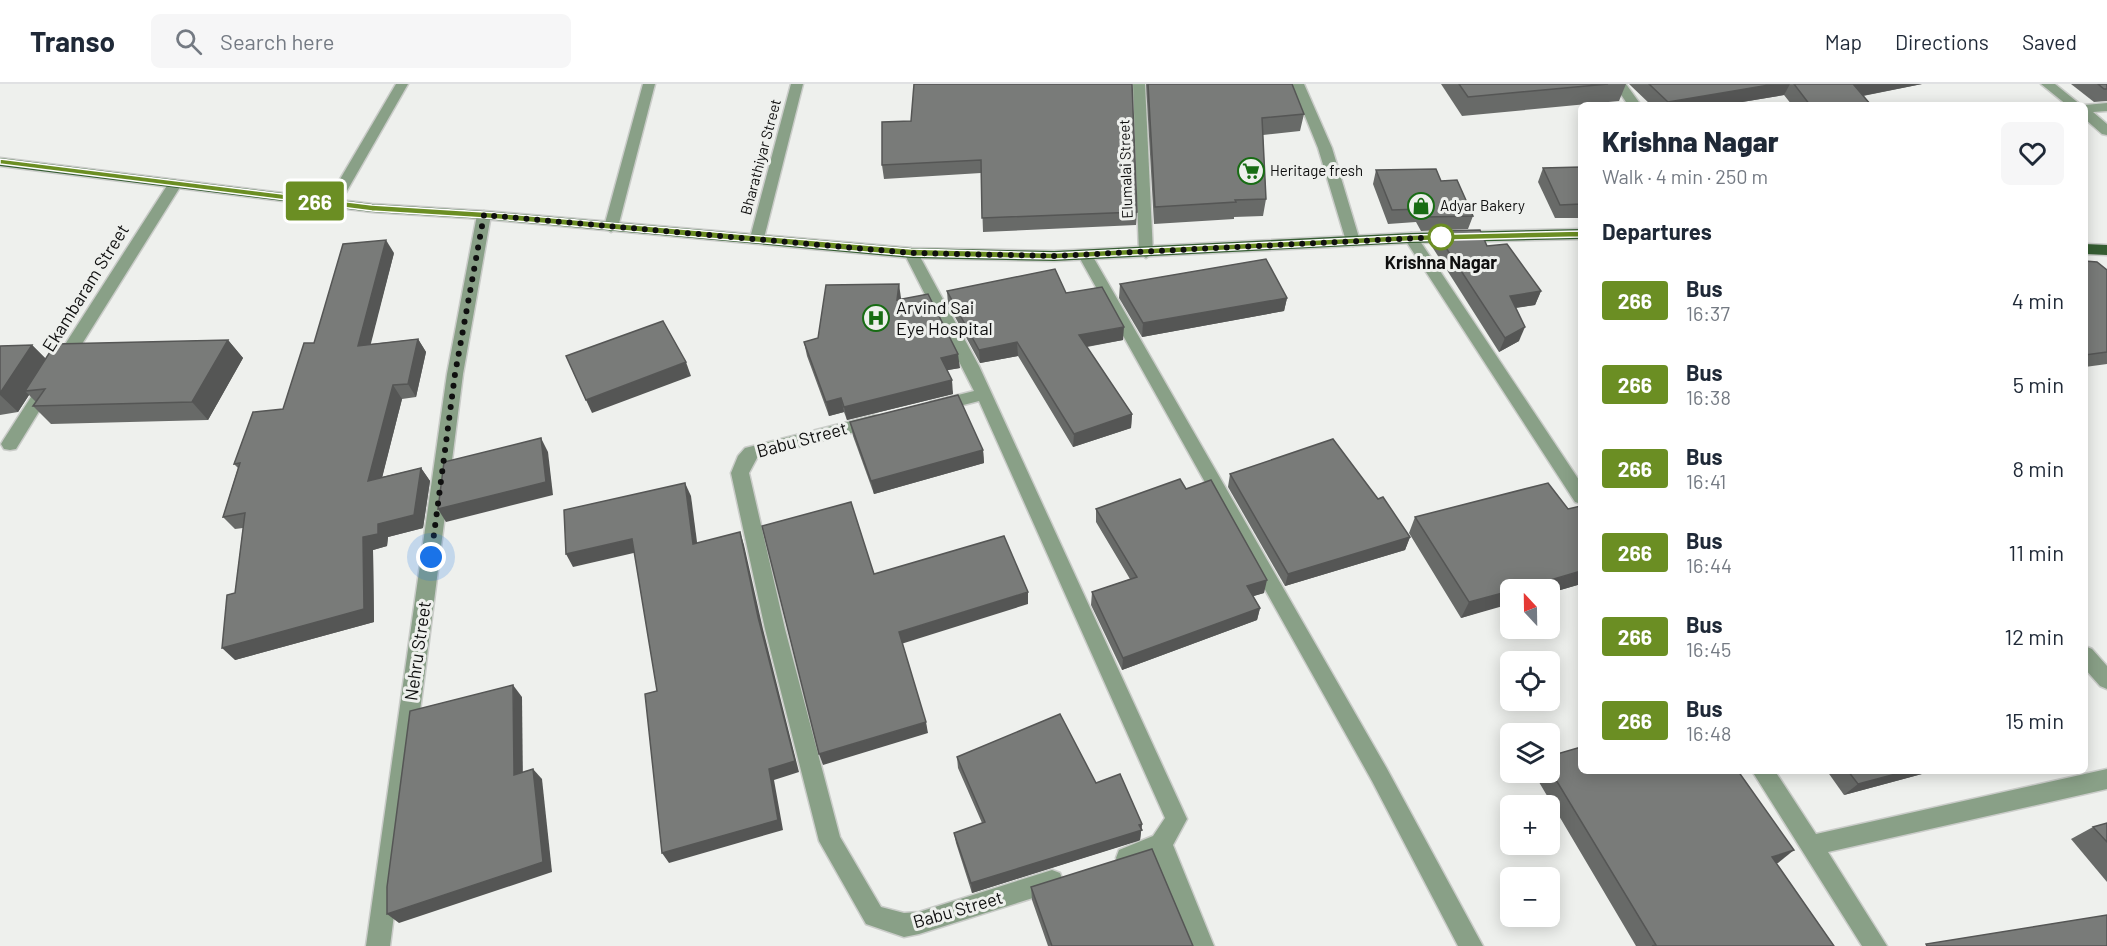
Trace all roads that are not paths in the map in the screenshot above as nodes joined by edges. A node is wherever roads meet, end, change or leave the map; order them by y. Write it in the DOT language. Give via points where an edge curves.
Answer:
graph roads {
  1 [pos="402,84"];
  2 [pos="649,84"];
  3 [pos="797,84"];
  4 [pos="1139,84"];
  5 [pos="1298,84"];
  6 [pos="1620,84"];
  7 [pos="2047,84"];
  8 [pos="1633,102"];
  9 [pos="2071,102"];
  10 [pos="2107,107"];
  11 [pos="2088,110"];
  12 [pos="2088,114"];
  13 [pos="2107,131"];
  14 [pos="0,162"];
  15 [pos="175,184"];
  16 [pos="333,203"];
  17 [pos="484,215"];
  18 [pos="611,227"];
  19 [pos="1578,234"];
  20 [pos="757,238"];
  21 [pos="1412,238"];
  22 [pos="1353,241"];
  23 [pos="2088,249"];
  24 [pos="2107,250"];
  25 [pos="911,253"];
  26 [pos="1146,253"];
  27 [pos="1085,255"];
  28 [pos="984,394"];
  29 [pos="914,411"];
  30 [pos="891,417"];
  31 [pos="10,444"];
  32 [pos="1578,492"];
  33 [pos="2088,658"];
  34 [pos="2107,680"];
  35 [pos="1765,774"];
  36 [pos="2107,779"];
  37 [pos="1161,844"];
  38 [pos="1812,845"];
  39 [pos="1109,864"];
  40 [pos="1076,874"];
  41 [pos="378,946"];
  42 [pos="1202,946"];
  43 [pos="1471,946"];
  44 [pos="1875,946"];
  1 -- 16 [label="street"];
  2 -- 18 [label="street"];
  3 -- 20 [label="street, Bharathiyar Street"];
  4 -- 26 [label="street, Elumalai Street"];
  5 -- 22 [label="street" via="1325,148"];
  6 -- 8 [label="street"];
  7 -- 9 [label="street"];
  10 -- 11 [label="street"];
  12 -- 13 [label="street"];
  14 -- 15 [label="main road"];
  15 -- 16 [label="main road"];
  15 -- 31 [label="street, Ekambaram Street"];
  16 -- 17 [label="main road"];
  17 -- 18 [label="main road"];
  17 -- 41 [label="street, Nehru Street" via="455,374"];
  18 -- 20 [label="main road"];
  19 -- 21 [label="main road"];
  20 -- 25 [label="main road"];
  21 -- 22 [label="main road"];
  21 -- 32 [label="street"];
  22 -- 26 [label="main road"];
  23 -- 24 [label="main road"];
  25 -- 27 [label="main road"];
  25 -- 28 [label="street"];
  26 -- 27 [label="main road"];
  27 -- 43 [label="street" via="1379,774"];
  28 -- 29 [label="street"];
  28 -- 37 [label="street" via="1176,819"];
  30 -- 40 [label="street, Babu Street" via="751,453 740,472 775,629 830,841 874,916 904,925"];
  33 -- 34 [label="street"];
  35 -- 38 [label="street"];
  36 -- 38 [label="street"];
  37 -- 39 [label="street"];
  37 -- 42 [label="street"];
  38 -- 44 [label="street"];
}
